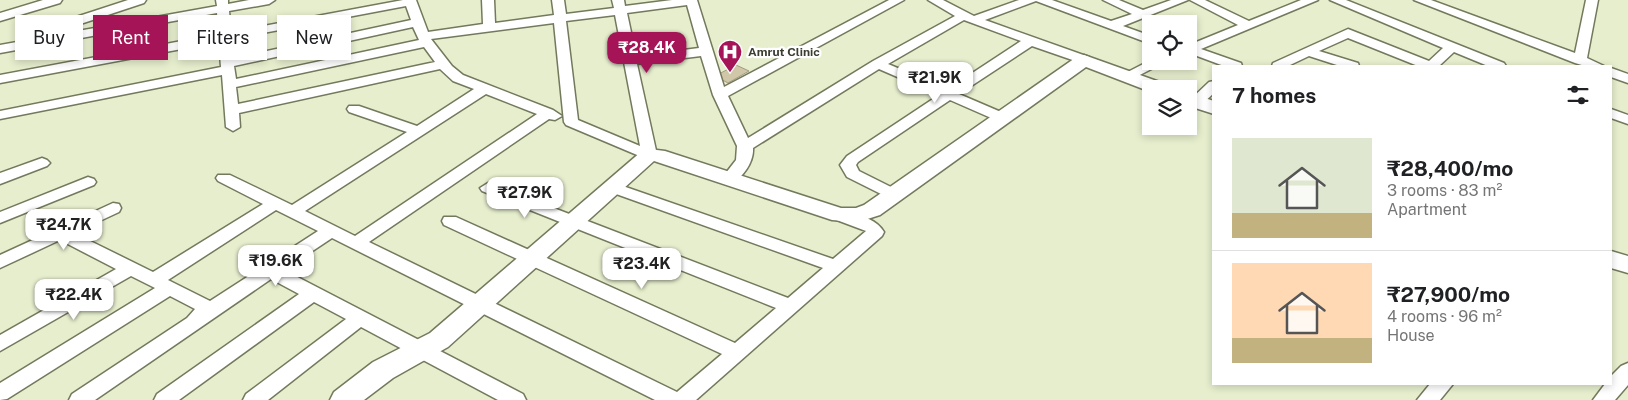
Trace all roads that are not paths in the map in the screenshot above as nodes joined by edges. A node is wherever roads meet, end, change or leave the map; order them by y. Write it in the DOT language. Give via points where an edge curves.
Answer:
graph roads {
  1 [pos="56,0"];
  2 [pos="140,0"];
  3 [pos="269,0"];
  4 [pos="488,0"];
  5 [pos="558,0"];
  6 [pos="692,0"];
  7 [pos="898,0"];
  8 [pos="934,0"];
  9 [pos="1030,0"];
  10 [pos="1041,0"];
  11 [pos="1109,0"];
  12 [pos="1182,0"];
  13 [pos="1196,0"];
  14 [pos="1312,0"];
  15 [pos="1336,0"];
  16 [pos="1420,0"];
  17 [pos="1592,0"];
  18 [pos="410,1"];
  19 [pos="222,4"];
  20 [pos="619,5"];
  21 [pos="1142,14"];
  22 [pos="0,17"];
  23 [pos="1379,17"];
  24 [pos="561,18"];
  25 [pos="968,18"];
  26 [pos="418,22"];
  27 [pos="1248,25"];
  28 [pos="1110,26"];
  29 [pos="489,27"];
  30 [pos="267,28"];
  31 [pos="1348,33"];
  32 [pos="1142,37"];
  33 [pos="426,39"];
  34 [pos="1030,41"];
  35 [pos="178,45"];
  36 [pos="1197,46"];
  37 [pos="1452,47"];
  38 [pos="0,48"];
  39 [pos="707,51"];
  40 [pos="1197,52"];
  41 [pos="1308,52"];
  42 [pos="227,60"];
  43 [pos="630,60"];
  44 [pos="1084,60"];
  45 [pos="1580,60"];
  46 [pos="444,64"];
  47 [pos="878,64"];
  48 [pos="1231,65"];
  49 [pos="1280,65"];
  50 [pos="1350,65"];
  51 [pos="1428,65"];
  52 [pos="1431,65"];
  53 [pos="1497,65"];
  54 [pos="1594,65"];
  55 [pos="228,66"];
  56 [pos="1142,69"];
  57 [pos="1612,72"];
  58 [pos="1127,76"];
  59 [pos="0,78"];
  60 [pos="1628,79"];
  61 [pos="1142,82"];
  62 [pos="230,84"];
  63 [pos="1212,87"];
  64 [pos="484,89"];
  65 [pos="720,95"];
  66 [pos="950,95"];
  67 [pos="1199,103"];
  68 [pos="354,109"];
  69 [pos="232,110"];
  70 [pos="1612,113"];
  71 [pos="548,114"];
  72 [pos="0,115"];
  73 [pos="1003,118"];
  74 [pos="1628,120"];
  75 [pos="571,122"];
  76 [pos="234,127"];
  77 [pos="418,131"];
  78 [pos="745,146"];
  79 [pos="649,155"];
  80 [pos="42,163"];
  81 [pos="224,178"];
  82 [pos="730,178"];
  83 [pos="0,179"];
  84 [pos="88,182"];
  85 [pos="612,187"];
  86 [pos="488,188"];
  87 [pos="893,195"];
  88 [pos="275,203"];
  89 [pos="113,208"];
  90 [pos="292,212"];
  91 [pos="840,215"];
  92 [pos="0,218"];
  93 [pos="450,221"];
  94 [pos="574,222"];
  95 [pos="331,230"];
  96 [pos="62,234"];
  97 [pos="356,243"];
  98 [pos="534,258"];
  99 [pos="1612,259"];
  100 [pos="0,262"];
  101 [pos="1628,265"];
  102 [pos="837,267"];
  103 [pos="131,268"];
  104 [pos="270,271"];
  105 [pos="162,284"];
  106 [pos="312,294"];
  107 [pos="482,305"];
  108 [pos="791,306"];
  109 [pos="203,315"];
  110 [pos="359,319"];
  111 [pos="0,344"];
  112 [pos="422,350"];
  113 [pos="737,352"];
  114 [pos="1442,385"];
  115 [pos="0,393"];
  116 [pos="354,398"];
  117 [pos="78,400"];
  118 [pos="164,400"];
  119 [pos="253,400"];
  120 [pos="516,400"];
  121 [pos="674,400"];
  122 [pos="682,400"];
  123 [pos="1427,400"];
  1 -- 22 [label="street"];
  2 -- 38 [label="street"];
  3 -- 19 [label="street"];
  4 -- 29 [label="street"];
  5 -- 24 [label="street"];
  6 -- 20 [label="street"];
  6 -- 39 [label="street"];
  7 -- 65 [label="street"];
  8 -- 25 [label="street"];
  9 -- 25 [label="street"];
  10 -- 28 [label="street"];
  11 -- 21 [label="street"];
  12 -- 21 [label="street"];
  13 -- 27 [label="street"];
  14 -- 27 [label="street"];
  15 -- 23 [label="street"];
  16 -- 45 [label="street"];
  17 -- 45 [label="street"];
  18 -- 26 [label="street"];
  18 -- 30 [label="street"];
  19 -- 38 [label="street"];
  20 -- 24 [label="street"];
  20 -- 43 [label="street"];
  21 -- 28 [label="street"];
  23 -- 31 [label="street"];
  23 -- 37 [label="street"];
  24 -- 29 [label="street"];
  24 -- 75 [label="street"];
  25 -- 34 [label="street"];
  25 -- 47 [label="street"];
  26 -- 33 [label="street"];
  26 -- 55 [label="street"];
  27 -- 36 [label="street"];
  28 -- 32 [label="street"];
  29 -- 33 [label="street"];
  31 -- 41 [label="street"];
  31 -- 51 [label="street"];
  33 -- 46 [label="street"];
  33 -- 62 [label="street"];
  34 -- 44 [label="street"];
  34 -- 66 [label="street"];
  35 -- 59 [label="street"];
  37 -- 52 [label="street"];
  37 -- 53 [label="street"];
  39 -- 43 [label="street"];
  39 -- 65 [label="street"];
  40 -- 48 [label="street"];
  41 -- 49 [label="street"];
  41 -- 50 [label="street"];
  42 -- 55 [label="street"];
  43 -- 79 [label="street"];
  44 -- 58 [label="street"];
  44 -- 73 [label="street"];
  45 -- 54 [label="street"];
  46 -- 64 [label="street" via="458,78"];
  46 -- 69 [label="street"];
  47 -- 66 [label="street"];
  47 -- 78 [label="street"];
  55 -- 62 [label="street"];
  55 -- 72 [label="street"];
  56 -- 58 [label="street"];
  57 -- 60 [label="street"];
  58 -- 61 [label="street"];
  62 -- 69 [label="street"];
  63 -- 67 [label="street"];
  64 -- 71 [label="street"];
  64 -- 77 [label="street"];
  65 -- 78 [label="street"];
  66 -- 73 [label="street"];
  66 -- 87 [label="street" via="852,159 848,165 853,174"];
  68 -- 77 [label="street"];
  69 -- 76 [label="street"];
  70 -- 74 [label="street"];
  71 -- 75 [label="street"];
  71 -- 97 [label="street"];
  73 -- 87 [label="street"];
  75 -- 79 [label="street"];
  77 -- 90 [label="street"];
  78 -- 82 [label="street" via="743,164"];
  79 -- 82 [label="street"];
  79 -- 85 [label="street"];
  80 -- 83 [label="street"];
  81 -- 88 [label="street"];
  82 -- 91 [label="street"];
  84 -- 92 [label="street"];
  85 -- 94 [label="street"];
  85 -- 102 [label="street"];
  86 -- 94 [label="street"];
  87 -- 91 [label="street" via="872,210 858,215"];
  88 -- 90 [label="street"];
  88 -- 105 [label="street"];
  89 -- 96 [label="street"];
  90 -- 95 [label="street"];
  91 -- 102 [label="street" via="871,226 876,232"];
  93 -- 98 [label="street"];
  94 -- 98 [label="street"];
  94 -- 108 [label="street"];
  95 -- 97 [label="street"];
  95 -- 104 [label="street"];
  96 -- 100 [label="street"];
  96 -- 103 [label="street"];
  97 -- 107 [label="street"];
  98 -- 107 [label="street"];
  98 -- 113 [label="street"];
  99 -- 101 [label="street"];
  102 -- 108 [label="street"];
  103 -- 105 [label="street"];
  103 -- 111 [label="street"];
  104 -- 106 [label="street"];
  104 -- 109 [label="street"];
  105 -- 109 [label="street" via="203,306"];
  105 -- 115 [label="street"];
  106 -- 110 [label="street"];
  106 -- 118 [label="street"];
  107 -- 112 [label="street"];
  107 -- 121 [label="street"];
  108 -- 113 [label="street"];
  109 -- 117 [label="street"];
  110 -- 112 [label="street"];
  110 -- 119 [label="street"];
  112 -- 116 [label="street" via="400,360"];
  112 -- 120 [label="street"];
  113 -- 122 [label="street"];
  114 -- 123 [label="street"];
}
